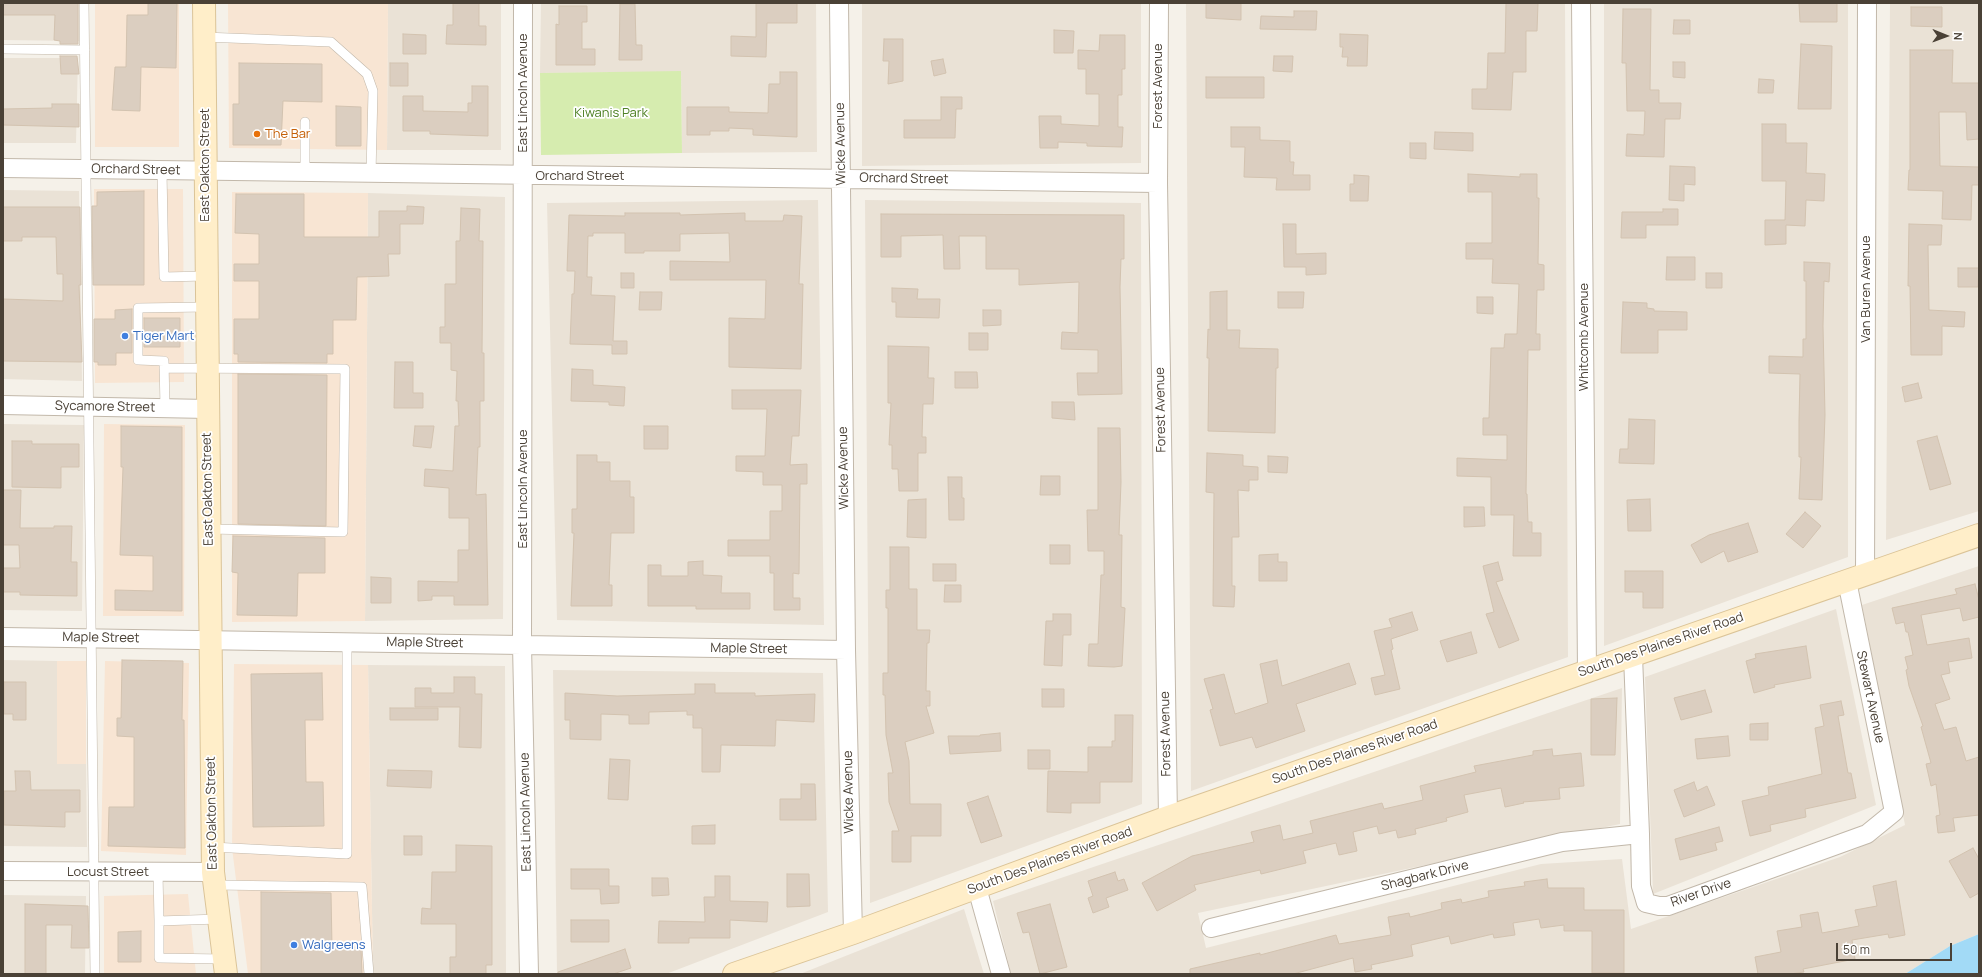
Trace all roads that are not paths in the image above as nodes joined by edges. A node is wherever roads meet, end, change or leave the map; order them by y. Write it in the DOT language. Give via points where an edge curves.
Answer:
graph roads {
  1 [pos="84,3"];
  2 [pos="204,3"];
  3 [pos="523,3"];
  4 [pos="839,3"];
  5 [pos="1159,3"];
  6 [pos="1582,3"];
  7 [pos="1867,3"];
  8 [pos="204,37"];
  9 [pos="3,49"];
  10 [pos="85,50"];
  11 [pos="305,122"];
  12 [pos="3,168"];
  13 [pos="86,170"];
  14 [pos="162,171"];
  15 [pos="205,172"];
  16 [pos="305,173"];
  17 [pos="371,174"];
  18 [pos="523,175"];
  19 [pos="841,178"];
  20 [pos="1158,183"];
  21 [pos="206,276"];
  22 [pos="207,307"];
  23 [pos="207,367"];
  24 [pos="164,368"];
  25 [pos="3,405"];
  26 [pos="89,407"];
  27 [pos="165,408"];
  28 [pos="208,409"];
  29 [pos="209,529"];
  30 [pos="1979,536"];
  31 [pos="1856,578"];
  32 [pos="3,637"];
  33 [pos="92,638"];
  34 [pos="210,640"];
  35 [pos="347,642"];
  36 [pos="522,645"];
  37 [pos="846,650"];
  38 [pos="1632,656"];
  39 [pos="1587,670"];
  40 [pos="1894,812"];
  41 [pos="1168,817"];
  42 [pos="1640,834"];
  43 [pos="212,847"];
  44 [pos="3,871"];
  45 [pos="94,872"];
  46 [pos="158,872"];
  47 [pos="213,879"];
  48 [pos="977,888"];
  49 [pos="219,919"];
  50 [pos="159,921"];
  51 [pos="1211,928"];
  52 [pos="853,933"];
  53 [pos="225,966"];
  54 [pos="95,974"];
  55 [pos="369,974"];
  56 [pos="529,974"];
  57 [pos="734,974"];
  58 [pos="1001,974"];
  1 -- 10 [label="lane"];
  2 -- 8 [label="main road, East Oakton Street"];
  3 -- 18 [label="street, East Lincoln Avenue"];
  4 -- 19 [label="street, Wicke Avenue"];
  5 -- 20 [label="street, Forest Avenue"];
  6 -- 39 [label="street, Whitcomb Avenue"];
  7 -- 31 [label="street, Van Buren Avenue"];
  8 -- 15 [label="main road, East Oakton Street"];
  8 -- 17 [label="lane" via="331,42 367,74 373,90"];
  9 -- 10 [label="lane"];
  10 -- 13 [label="lane"];
  11 -- 16 [label="lane"];
  12 -- 13 [label="street, Orchard Street"];
  13 -- 14 [label="street, Orchard Street"];
  13 -- 26 [label="lane"];
  14 -- 15 [label="street, Orchard Street"];
  14 -- 21 [label="lane" via="164,277"];
  15 -- 16 [label="street, Orchard Street"];
  15 -- 21 [label="main road, East Oakton Street"];
  16 -- 17 [label="street, Orchard Street"];
  17 -- 18 [label="street, Orchard Street"];
  18 -- 19 [label="street, Orchard Street"];
  18 -- 36 [label="street, East Lincoln Avenue"];
  19 -- 20 [label="street, Orchard Street"];
  19 -- 37 [label="street, Wicke Avenue"];
  20 -- 41 [label="street, Forest Avenue"];
  21 -- 22 [label="main road, East Oakton Street"];
  22 -- 23 [label="main road, East Oakton Street"];
  22 -- 24 [label="lane" via="138,308 138,360 164,361"];
  23 -- 24 [label="lane"];
  23 -- 28 [label="main road, East Oakton Street"];
  23 -- 29 [label="lane" via="345,369 343,532"];
  24 -- 27 [label="lane"];
  25 -- 26 [label="street, Sycamore Street"];
  26 -- 27 [label="street, Sycamore Street"];
  26 -- 33 [label="lane"];
  27 -- 28 [label="street, Sycamore Street"];
  28 -- 29 [label="main road, East Oakton Street"];
  29 -- 34 [label="main road, East Oakton Street"];
  30 -- 31 [label="main road, South Des Plaines River Road"];
  31 -- 38 [label="main road, South Des Plaines River Road"];
  31 -- 40 [label="street, Stewart Avenue"];
  32 -- 33 [label="street, Maple Street"];
  33 -- 34 [label="street, Maple Street"];
  33 -- 45 [label="lane"];
  34 -- 35 [label="street, Maple Street"];
  34 -- 43 [label="main road, East Oakton Street"];
  35 -- 36 [label="street, Maple Street"];
  35 -- 43 [label="lane" via="348,854"];
  36 -- 37 [label="street, Maple Street"];
  36 -- 56 [label="street, East Lincoln Avenue"];
  37 -- 52 [label="street, Wicke Avenue"];
  38 -- 39 [label="main road, South Des Plaines River Road"];
  38 -- 42 [label="street, River Drive"];
  39 -- 41 [label="main road, South Des Plaines River Road"];
  40 -- 42 [label="street, River Drive" via="1867,834 1668,906 1650,906 1642,895"];
  41 -- 48 [label="main road, South Des Plaines River Road"];
  42 -- 51 [label="street, Shagbark Drive" via="1562,842"];
  43 -- 47 [label="main road, East Oakton Street"];
  44 -- 45 [label="street, Locust Street"];
  45 -- 46 [label="street, Locust Street"];
  45 -- 54 [label="lane"];
  46 -- 47 [label="street, Locust Street"];
  46 -- 50 [label="lane"];
  47 -- 49 [label="main road, East Oakton Street"];
  47 -- 55 [label="lane" via="362,887 363,927"];
  48 -- 52 [label="main road, South Des Plaines River Road"];
  48 -- 58 [label="street"];
  49 -- 50 [label="lane"];
  49 -- 53 [label="main road, East Oakton Street"];
  50 -- 53 [label="lane" via="160,958"];
  52 -- 57 [label="main road, South Des Plaines River Road" via="776,963"];
}
